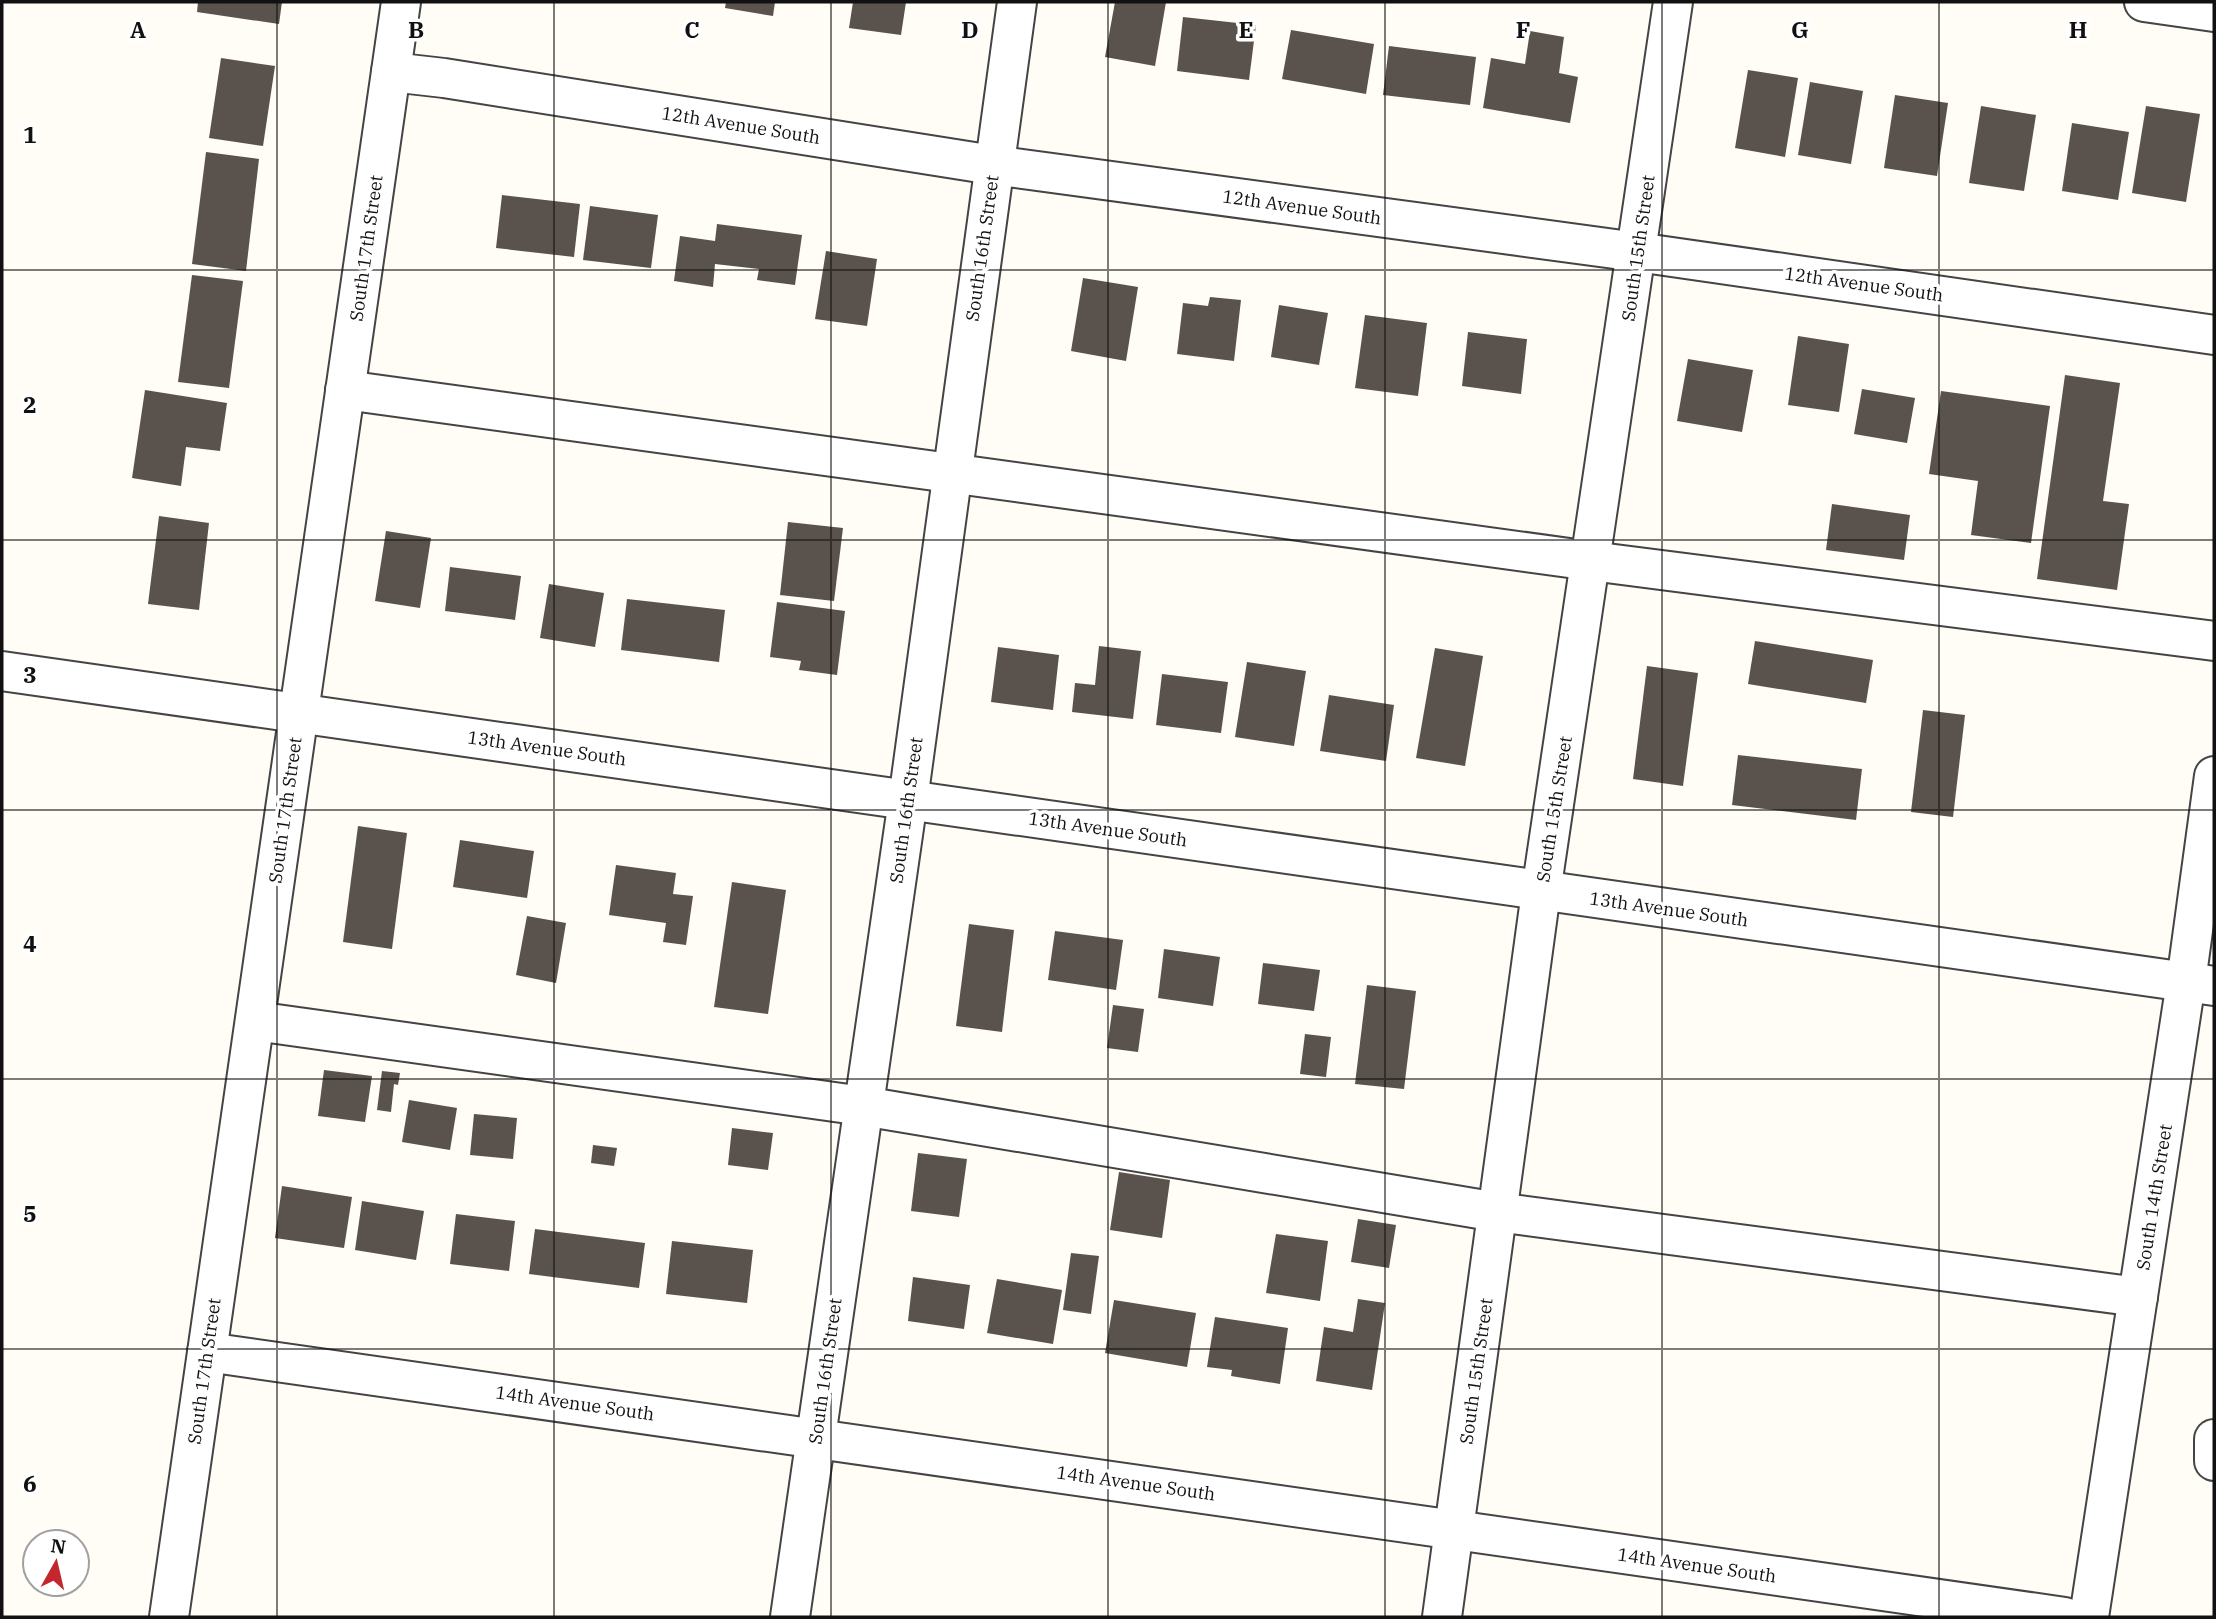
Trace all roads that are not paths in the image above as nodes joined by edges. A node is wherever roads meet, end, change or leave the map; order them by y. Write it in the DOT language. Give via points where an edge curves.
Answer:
graph roads {
  1 [pos="401,2"];
  2 [pos="1017,2"];
  3 [pos="1673,2"];
  4 [pos="2144,2"];
  5 [pos="2214,12"];
  6 [pos="391,72"];
  7 [pos="993,165"];
  8 [pos="1637,252"];
  9 [pos="2214,334"];
  10 [pos="345,390"];
  11 [pos="952,471"];
  12 [pos="1591,561"];
  13 [pos="2214,641"];
  14 [pos="2,671"];
  15 [pos="299,714"];
  16 [pos="2214,776"];
  17 [pos="908,800"];
  18 [pos="1541,892"];
  19 [pos="2200,984"];
  20 [pos="255,1021"];
  21 [pos="863,1106"];
  22 [pos="1497,1212"];
  23 [pos="2138,1297"];
  24 [pos="207,1352"];
  25 [pos="816,1437"];
  26 [pos="2214,1439"];
  27 [pos="2214,1461"];
  28 [pos="1454,1530"];
  29 [pos="169,1617"];
  30 [pos="790,1617"];
  31 [pos="1442,1617"];
  32 [pos="2065,1617"];
  33 [pos="2089,1617"];
  1 -- 6 [label="street, South 17th Street"];
  2 -- 7 [label="street, South 16th Street"];
  3 -- 8 [label="street, South 15th Street"];
  4 -- 5 [label="street"];
  6 -- 7 [label="street, 12th Avenue South"];
  6 -- 10 [label="street, South 17th Street"];
  7 -- 8 [label="street, 12th Avenue South"];
  7 -- 11 [label="street, South 16th Street"];
  8 -- 9 [label="street, 12th Avenue South"];
  8 -- 12 [label="street, South 15th Street"];
  10 -- 11 [label="street"];
  10 -- 15 [label="street, South 17th Street"];
  11 -- 12 [label="street"];
  11 -- 17 [label="street, South 16th Street"];
  12 -- 13 [label="street"];
  12 -- 18 [label="street, South 15th Street"];
  14 -- 15 [label="street, 13th Avenue South"];
  15 -- 17 [label="street, 13th Avenue South"];
  15 -- 20 [label="street, South 17th Street"];
  16 -- 19 [label="street, South 14th Street"];
  17 -- 18 [label="street, 13th Avenue South"];
  17 -- 21 [label="street, South 16th Street"];
  18 -- 19 [label="street, 13th Avenue South"];
  18 -- 22 [label="street, South 15th Street"];
  19 -- 23 [label="street, South 14th Street"];
  20 -- 21 [label="street"];
  20 -- 24 [label="street, South 17th Street"];
  21 -- 22 [label="street"];
  21 -- 25 [label="street, South 16th Street"];
  22 -- 23 [label="street"];
  22 -- 28 [label="street, South 15th Street"];
  23 -- 33 [label="street, South 14th Street"];
  24 -- 25 [label="street, 14th Avenue South"];
  24 -- 29 [label="street, South 17th Street"];
  25 -- 28 [label="street, 14th Avenue South"];
  25 -- 30 [label="street, South 16th Street"];
  26 -- 27 [label="street"];
  28 -- 31 [label="street, South 15th Street"];
  28 -- 32 [label="street, 14th Avenue South"];
}
